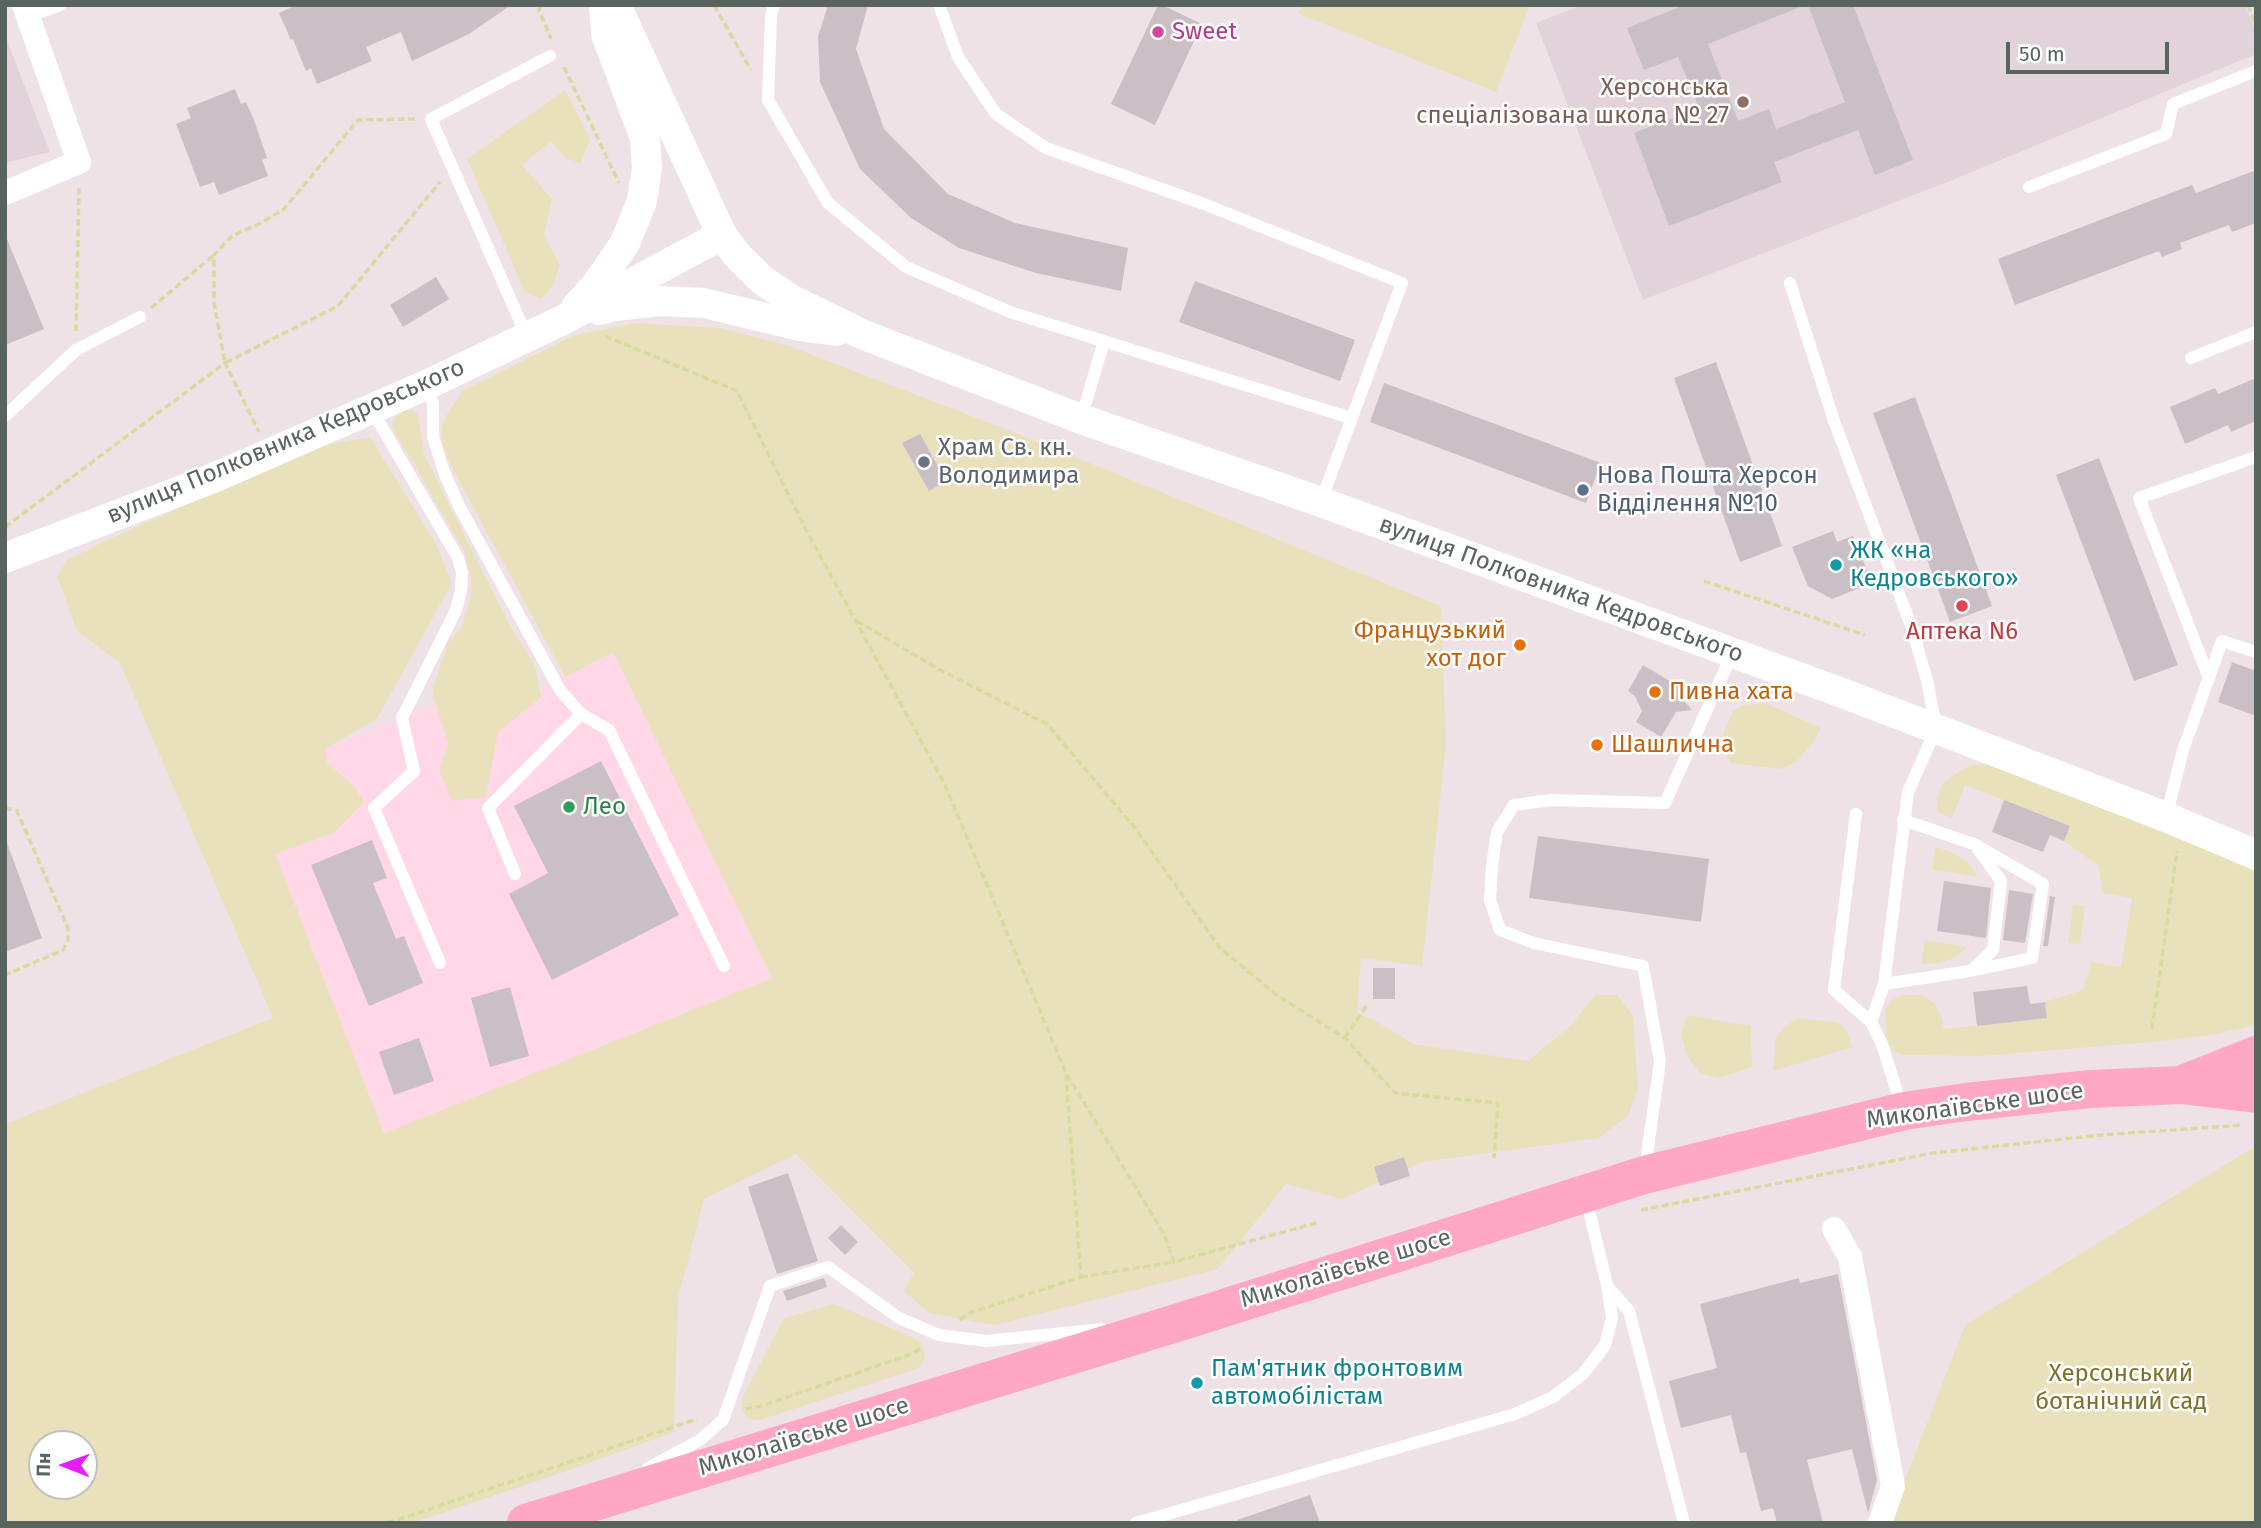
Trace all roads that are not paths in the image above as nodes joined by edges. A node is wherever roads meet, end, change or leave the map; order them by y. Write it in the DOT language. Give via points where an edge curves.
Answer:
graph roads {
  1 [pos="61,5"];
  2 [pos="604,5"];
  3 [pos="616,5"];
  4 [pos="774,5"];
  5 [pos="939,5"];
  6 [pos="27,11"];
  7 [pos="553,54"];
  8 [pos="2256,71"];
  9 [pos="2029,187"];
  10 [pos="5,193"];
  11 [pos="722,234"];
  12 [pos="1790,283"];
  13 [pos="140,317"];
  14 [pos="565,319"];
  15 [pos="2256,332"];
  16 [pos="864,335"];
  17 [pos="527,337"];
  18 [pos="1104,341"];
  19 [pos="2190,358"];
  20 [pos="424,386"];
  21 [pos="372,409"];
  22 [pos="5,416"];
  23 [pos="1351,418"];
  24 [pos="1081,419"];
  25 [pos="2256,457"];
  26 [pos="1321,502"];
  27 [pos="9,546"];
  28 [pos="2256,652"];
  29 [pos="1732,654"];
  30 [pos="2209,678"];
  31 [pos="581,714"];
  32 [pos="1936,729"];
  33 [pos="1856,814"];
  34 [pos="2166,817"];
  35 [pos="1903,820"];
  36 [pos="1975,844"];
  37 [pos="2256,855"];
  38 [pos="515,874"];
  39 [pos="440,963"];
  40 [pos="724,966"];
  41 [pos="1970,971"];
  42 [pos="1884,984"];
  43 [pos="1871,1022"];
  44 [pos="2256,1055"];
  45 [pos="2181,1084"];
  46 [pos="2251,1109"];
  47 [pos="1903,1111"];
  48 [pos="1642,1192"];
  49 [pos="1585,1194"];
  50 [pos="1835,1229"];
  51 [pos="1607,1285"];
  52 [pos="1186,1320"];
  53 [pos="581,1506"];
  54 [pos="526,1523"];
  55 [pos="1136,1523"];
  56 [pos="1684,1523"];
  57 [pos="1880,1523"];
  1 -- 6 [label="lane"];
  2 -- 14 [label="street, вулиця Полковника Кедровського" via="606,34 645,138 647,168 642,201 625,243"];
  3 -- 11 [label="street"];
  4 -- 18 [label="lane" via="768,100 828,203 906,267 1010,312"];
  5 -- 23 [label="lane" via="958,57 996,114 1046,148 1204,204 1402,283"];
  6 -- 10 [label="street" via="79,162"];
  7 -- 17 [label="lane" via="431,119"];
  8 -- 9 [label="lane" via="2173,104 2166,134"];
  11 -- 14 [label="street, вулиця Полковника Кедровського"];
  11 -- 16 [label="street, вулиця Полковника Кедровського" via="762,280"];
  12 -- 32 [label="lane" via="1834,421 1912,628"];
  13 -- 22 [label="lane" via="76,350"];
  14 -- 16 [label="street, вулиця Полковника Кедровського" via="614,306 704,303 799,326"];
  14 -- 17 [label="street, вулиця Полковника Кедровського"];
  15 -- 19 [label="lane"];
  16 -- 24 [label="street, вулиця Полковника Кедровського"];
  17 -- 20 [label="street, вулиця Полковника Кедровського"];
  18 -- 23 [label="lane"];
  18 -- 24 [label="lane"];
  20 -- 21 [label="street, вулиця Полковника Кедровського"];
  20 -- 31 [label="lane" via="433,403 433,437 443,472 459,506 560,690"];
  21 -- 27 [label="street, вулиця Полковника Кедровського" via="270,454"];
  21 -- 39 [label="lane" via="458,558 462,573 456,610 402,718 414,771 373,808"];
  23 -- 26 [label="lane"];
  24 -- 26 [label="street, вулиця Полковника Кедровського"];
  25 -- 30 [label="lane" via="2139,498"];
  26 -- 29 [label="street, вулиця Полковника Кедровського"];
  28 -- 30 [label="lane" via="2222,641"];
  29 -- 32 [label="street, вулиця Полковника Кедровського"];
  29 -- 48 [label="lane" via="1665,803 1551,800 1514,805 1497,832 1490,900 1500,930 1534,943 1643,966 1660,1061"];
  30 -- 34 [label="lane" via="2183,750"];
  31 -- 38 [label="lane" via="488,808"];
  31 -- 40 [label="lane" via="608,730"];
  32 -- 34 [label="street, вулиця Полковника Кедровського"];
  32 -- 35 [label="lane" via="1908,792"];
  33 -- 43 [label="lane" via="1833,990"];
  34 -- 37 [label="street, вулиця Полковника Кедровського"];
  35 -- 36 [label="lane"];
  35 -- 42 [label="lane"];
  36 -- 41 [label="lane" via="2001,881 1993,950"];
  36 -- 41 [label="lane" via="2043,884 2032,958"];
  41 -- 42 [label="lane"];
  42 -- 43 [label="lane"];
  43 -- 47 [label="lane"];
  44 -- 45 [label="main road, Миколаївське шосе"];
  45 -- 46 [label="main road, Миколаївське шосе"];
  45 -- 47 [label="main road, Миколаївське шосе" via="2090,1089"];
  47 -- 48 [label="main road, Миколаївське шосе"];
  48 -- 49 [label="main road, Миколаївське шосе"];
  49 -- 51 [label="lane"];
  49 -- 52 [label="main road, Миколаївське шосе"];
  50 -- 57 [label="street" via="1850,1257 1893,1486"];
  51 -- 55 [label="lane" via="1612,1318 1605,1345 1583,1374 1553,1397 1515,1414"];
  51 -- 56 [label="lane" via="1629,1311"];
  52 -- 53 [label="main road, Миколаївське шосе"];
  52 -- 53 [label="lane" via="985,1341 939,1335 899,1318 828,1267 770,1286 723,1420 700,1440"];
  53 -- 54 [label="main road, Миколаївське шосе"];
}
